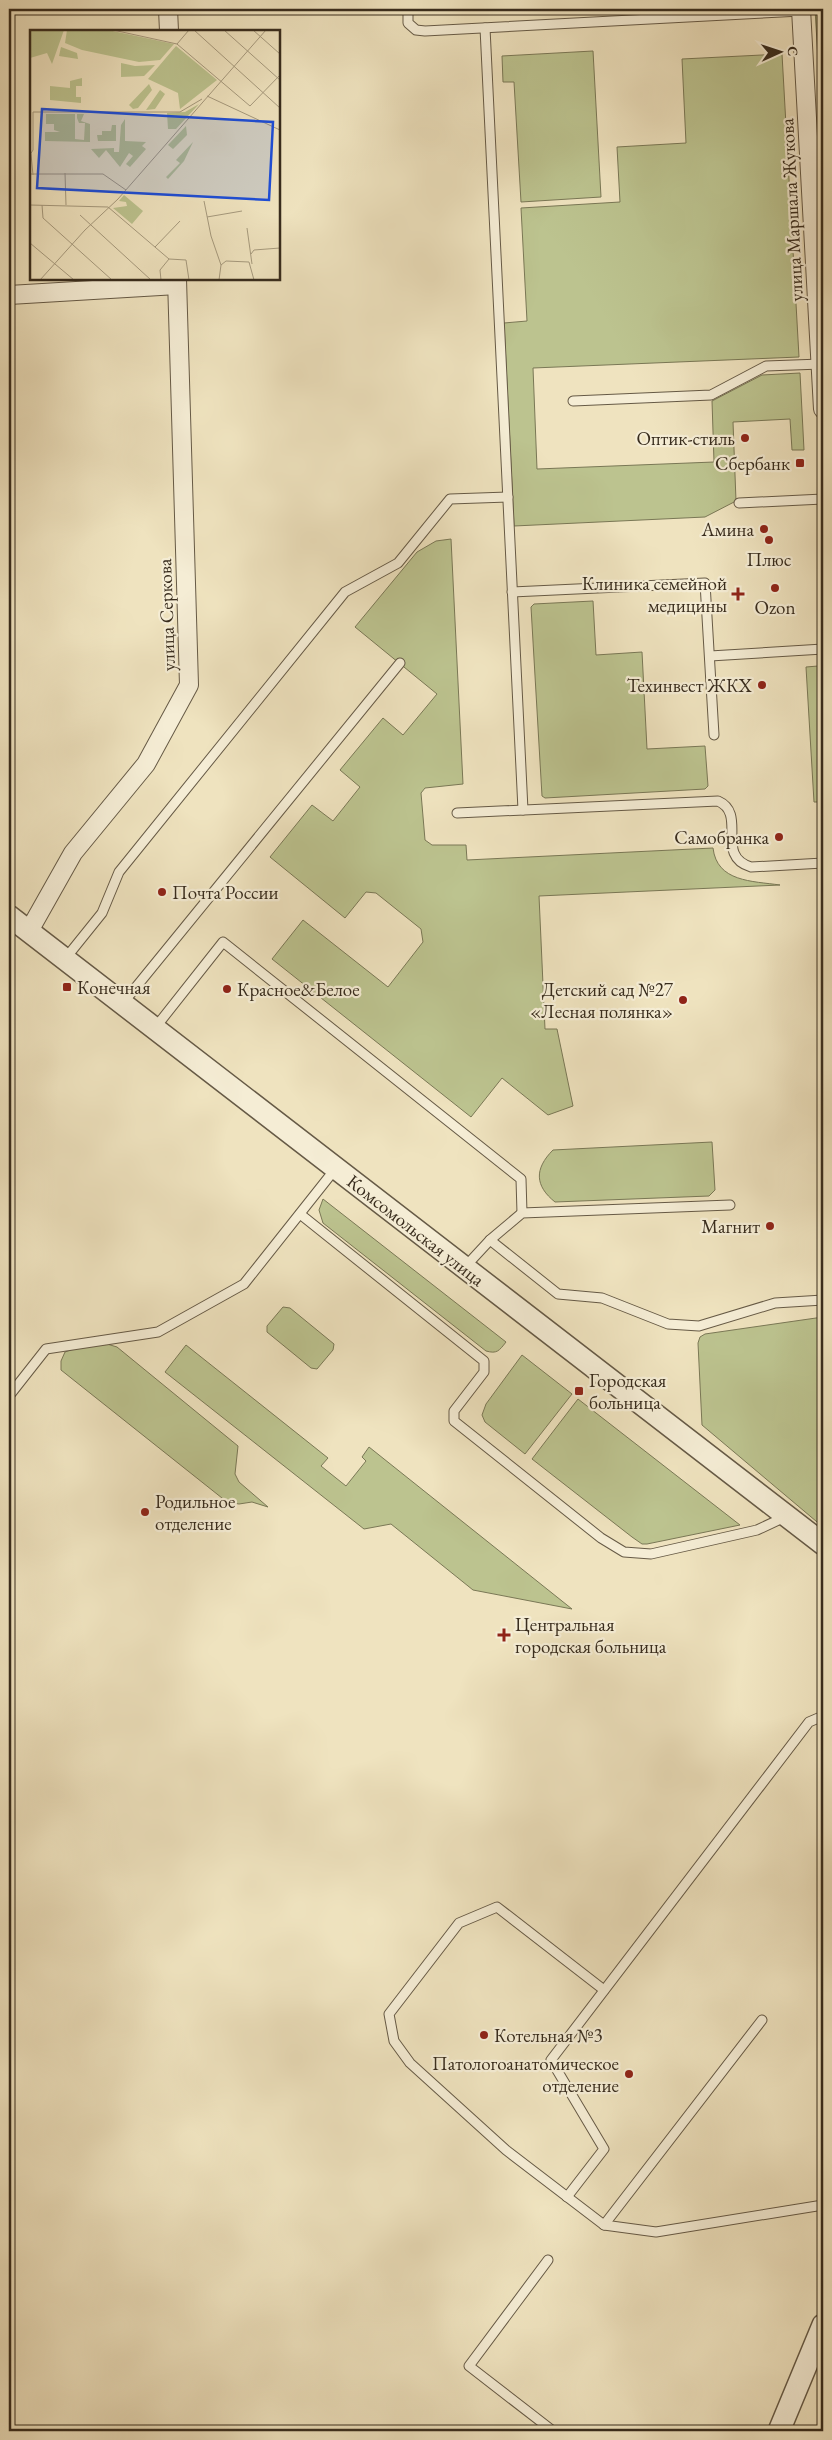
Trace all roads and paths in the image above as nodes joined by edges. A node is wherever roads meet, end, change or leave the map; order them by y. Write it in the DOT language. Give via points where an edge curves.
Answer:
graph roads {
  1 [pos="168,9"];
  2 [pos="408,9"];
  3 [pos="801,10"];
  4 [pos="485,28"];
  5 [pos="169,30"];
  6 [pos="177,282"];
  7 [pos="9,295"];
  8 [pos="821,364"];
  9 [pos="573,401"];
  10 [pos="823,409"];
  11 [pos="508,497"];
  12 [pos="823,499"];
  13 [pos="739,503"];
  14 [pos="512,592"];
  15 [pos="823,649"];
  16 [pos="710,656"];
  17 [pos="400,664"];
  18 [pos="714,735"];
  19 [pos="522,810"];
  20 [pos="457,813"];
  21 [pos="823,864"];
  22 [pos="9,916"];
  23 [pos="29,931"];
  24 [pos="65,959"];
  25 [pos="123,1004"];
  26 [pos="154,1028"];
  27 [pos="336,1168"];
  28 [pos="730,1205"];
  29 [pos="522,1213"];
  30 [pos="300,1214"];
  31 [pos="490,1240"];
  32 [pos="464,1267"];
  33 [pos="823,1300"];
  34 [pos="9,1396"];
  35 [pos="787,1516"];
  36 [pos="823,1544"];
  37 [pos="823,1716"];
  38 [pos="604,1990"];
  39 [pos="762,2020"];
  40 [pos="567,2197"];
  41 [pos="823,2206"];
  42 [pos="604,2225"];
  43 [pos="548,2260"];
  44 [pos="823,2325"];
  45 [pos="553,2431"];
  46 [pos="780,2431"];
  1 -- 5 [label="street"];
  2 -- 4 [label="lane" via="408,23 416,30"];
  3 -- 4 [label="lane"];
  3 -- 8 [label="street, улица Маршала Жукова"];
  4 -- 11 [label="lane"];
  6 -- 7 [label="street"];
  6 -- 23 [label="street, улица Серкова" via="189,685 146,764 73,853"];
  8 -- 9 [label="lane" via="766,366 711,395"];
  8 -- 10 [label="street, улица Маршала Жукова"];
  11 -- 14 [label="lane"];
  11 -- 24 [label="lane" via="450,499 398,563 345,592 119,872 102,913"];
  12 -- 13 [label="lane"];
  14 -- 16 [label="lane" via="706,582"];
  14 -- 19 [label="lane"];
  15 -- 16 [label="lane"];
  16 -- 18 [label="lane"];
  17 -- 25 [label="lane"];
  19 -- 20 [label="lane"];
  19 -- 21 [label="lane" via="718,801 731,814 733,852 743,864 751,867"];
  22 -- 23 [label="street, Комсомольская улица"];
  23 -- 24 [label="street, Комсомольская улица"];
  24 -- 25 [label="street, Комсомольская улица"];
  25 -- 26 [label="street, Комсомольская улица"];
  26 -- 27 [label="street, Комсомольская улица"];
  26 -- 29 [label="lane" via="223,942 521,1179"];
  27 -- 30 [label="lane"];
  27 -- 32 [label="street, Комсомольская улица"];
  28 -- 29 [label="lane"];
  29 -- 31 [label="lane"];
  30 -- 34 [label="lane" via="244,1284 158,1332 46,1349"];
  30 -- 35 [label="lane" via="484,1361 484,1372 454,1411 454,1421 617,1548 624,1552 652,1554 757,1530"];
  31 -- 32 [label="lane"];
  31 -- 33 [label="lane" via="558,1294 602,1298 668,1324 700,1326 775,1303"];
  32 -- 35 [label="street, Комсомольская улица"];
  35 -- 36 [label="street, Комсомольская улица"];
  37 -- 38 [label="lane" via="809,1722"];
  38 -- 40 [label="lane" via="551,2060 604,2149"];
  38 -- 40 [label="lane" via="497,1907 459,1923 389,2014 394,2041 410,2063 506,2150"];
  39 -- 42 [label="lane"];
  40 -- 42 [label="lane"];
  41 -- 42 [label="lane" via="656,2232"];
  43 -- 45 [label="lane" via="469,2366"];
  44 -- 46 [label="street"];
}
